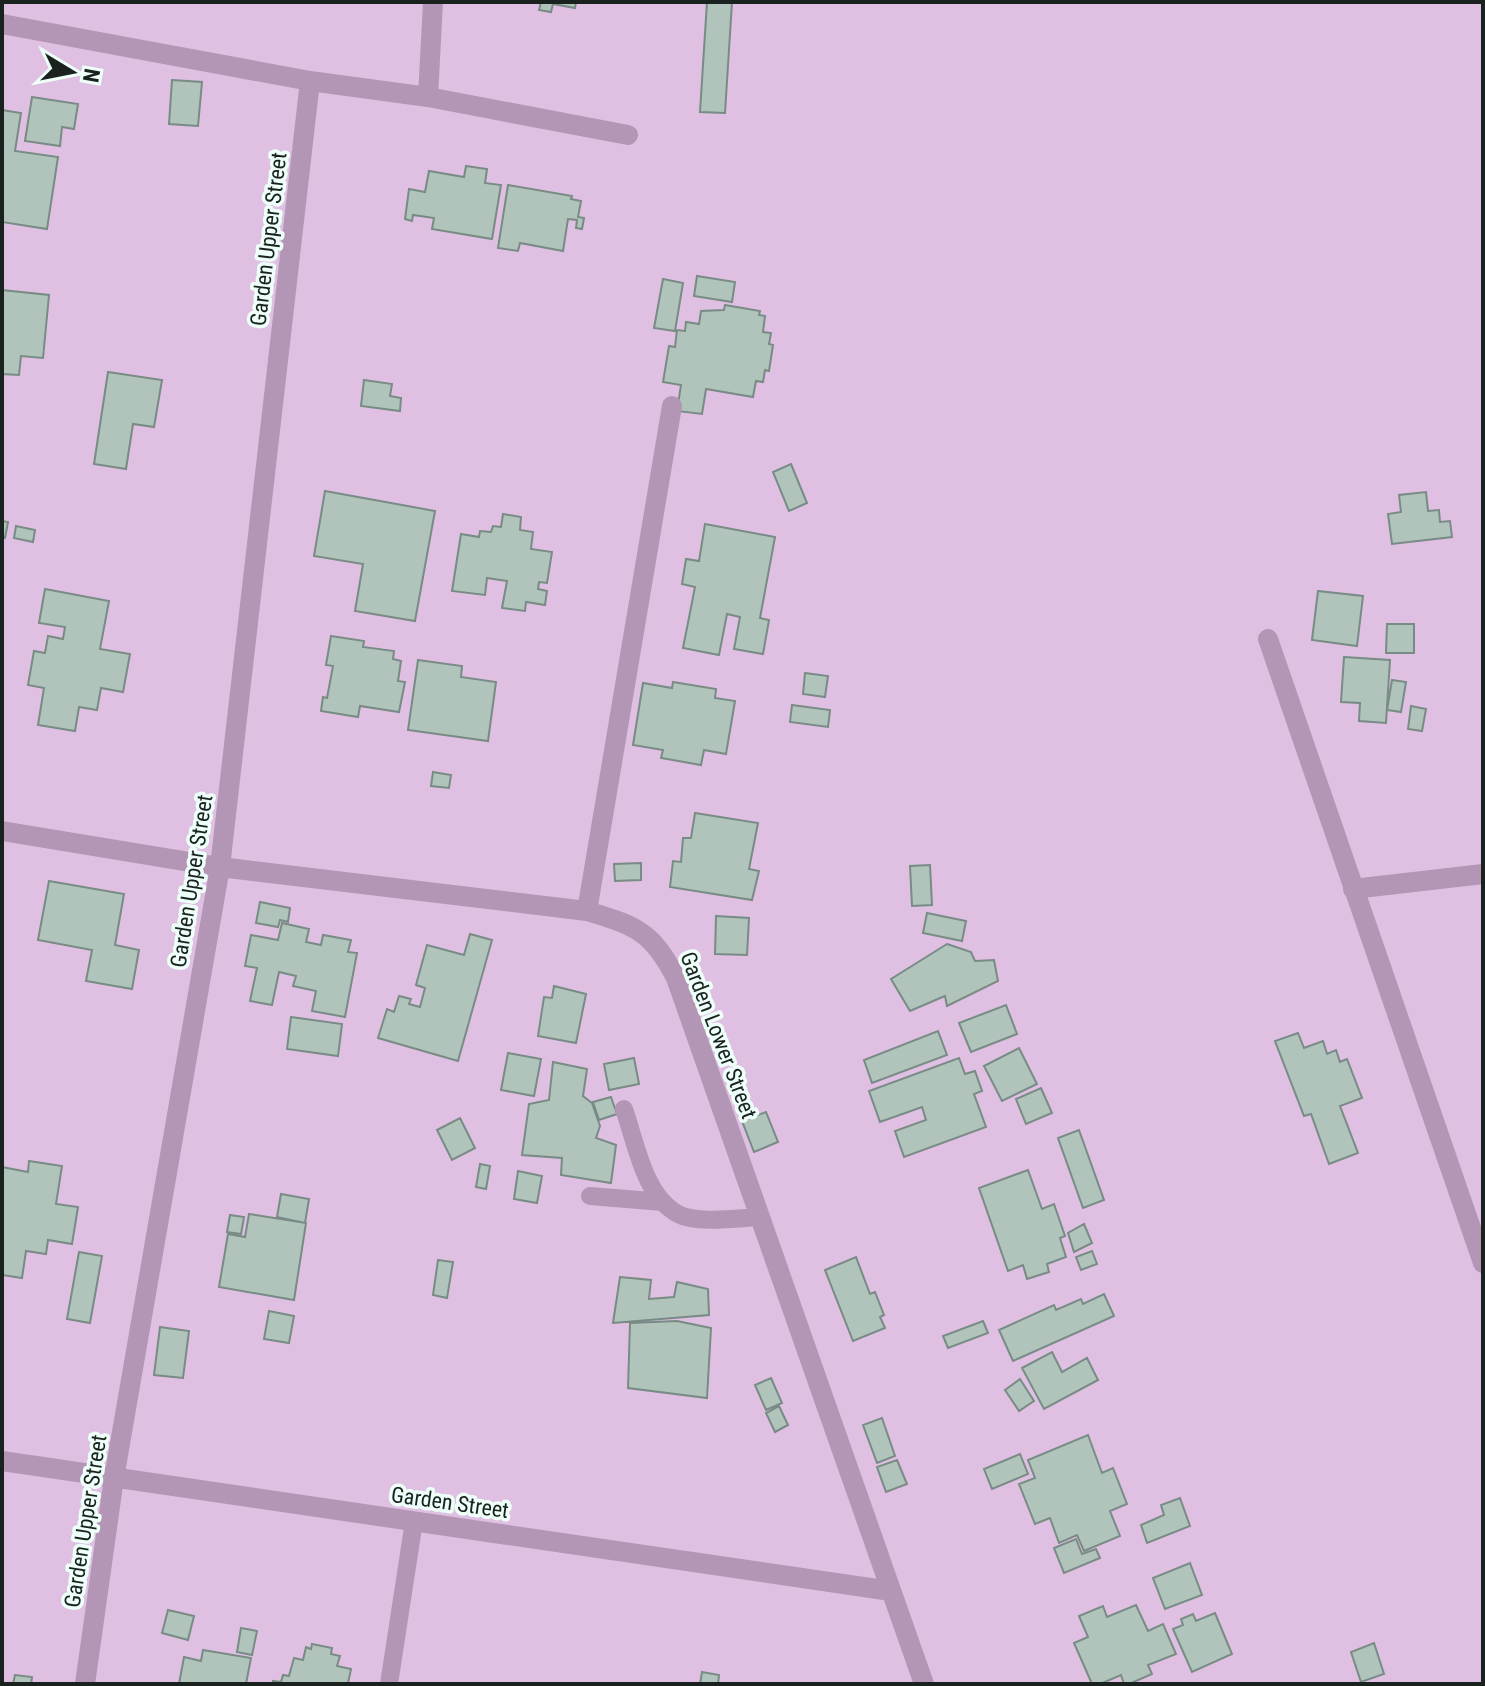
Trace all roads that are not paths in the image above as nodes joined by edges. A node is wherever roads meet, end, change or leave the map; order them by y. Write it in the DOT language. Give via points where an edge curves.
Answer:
graph roads {
  1 [pos="433,2"];
  2 [pos="2,24"];
  3 [pos="310,81"];
  4 [pos="428,97"];
  5 [pos="628,135"];
  6 [pos="672,406"];
  7 [pos="1268,639"];
  8 [pos="2,831"];
  9 [pos="220,867"];
  10 [pos="1483,874"];
  11 [pos="1353,889"];
  12 [pos="587,911"];
  13 [pos="624,1109"];
  14 [pos="590,1196"];
  15 [pos="663,1202"];
  16 [pos="760,1217"];
  17 [pos="1483,1263"];
  18 [pos="2,1461"];
  19 [pos="114,1478"];
  20 [pos="414,1521"];
  21 [pos="891,1591"];
  22 [pos="85,1684"];
  23 [pos="389,1684"];
  24 [pos="924,1684"];
  1 -- 4 [label="street"];
  2 -- 3 [label="street"];
  3 -- 4 [label="street"];
  3 -- 9 [label="street, Garden Upper Street"];
  4 -- 5 [label="street"];
  6 -- 12 [label="street"];
  7 -- 11 [label="street"];
  8 -- 9 [label="street, Garden Lower Street"];
  9 -- 12 [label="street, Garden Lower Street"];
  9 -- 19 [label="street, Garden Upper Street"];
  10 -- 11 [label="street"];
  11 -- 17 [label="street"];
  12 -- 16 [label="street, Garden Lower Street" via="645,933 662,951"];
  13 -- 15 [label="lane" via="651,1186"];
  14 -- 15 [label="lane"];
  15 -- 16 [label="lane" via="679,1215"];
  16 -- 21 [label="street, Garden Lower Street"];
  18 -- 19 [label="street, Garden Street"];
  19 -- 20 [label="street, Garden Street"];
  19 -- 22 [label="street, Garden Upper Street"];
  20 -- 21 [label="street, Garden Street"];
  20 -- 23 [label="lane"];
  21 -- 24 [label="street, Garden Lower Street"];
}
